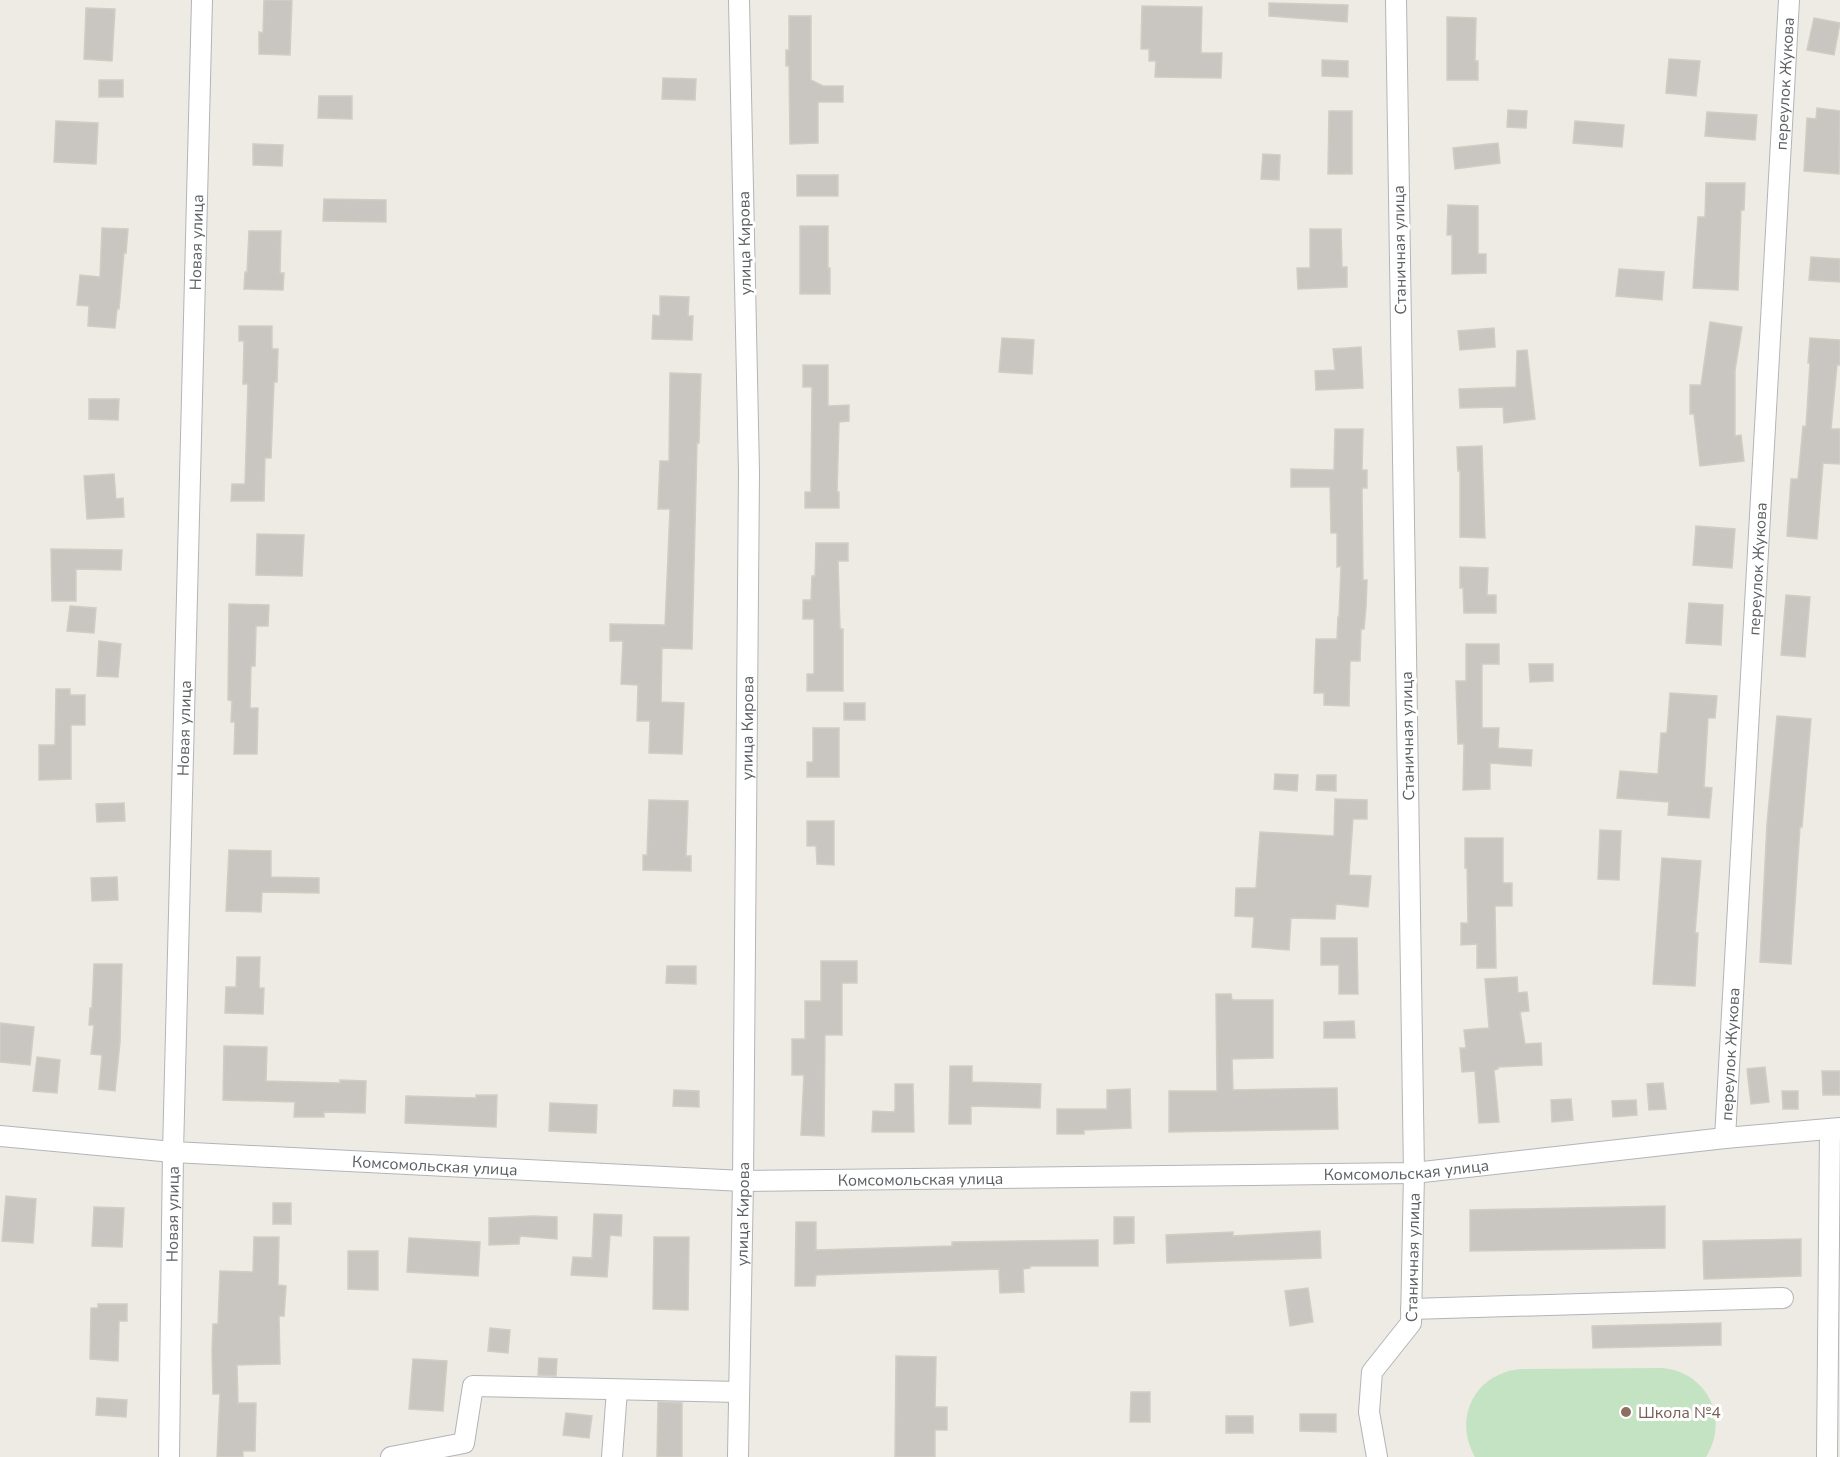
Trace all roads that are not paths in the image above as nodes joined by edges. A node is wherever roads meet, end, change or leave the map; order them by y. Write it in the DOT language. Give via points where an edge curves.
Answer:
graph roads {
  1 [pos="202,0"];
  2 [pos="739,0"];
  3 [pos="1395,0"];
  4 [pos="1790,0"];
  5 [pos="1835,1129"];
  6 [pos="0,1136"];
  7 [pos="1725,1138"];
  8 [pos="173,1152"];
  9 [pos="1414,1173"];
  10 [pos="743,1181"];
  11 [pos="1783,1298"];
  12 [pos="1411,1310"];
  13 [pos="617,1390"];
  14 [pos="738,1392"];
  15 [pos="391,1456"];
  16 [pos="169,1457"];
  17 [pos="612,1457"];
  18 [pos="738,1457"];
  19 [pos="1377,1457"];
  20 [pos="1827,1457"];
  1 -- 8 [label="street, Новая улица"];
  2 -- 10 [label="street, улица Кирова" via="749,472"];
  3 -- 9 [label="street, Станичная улица"];
  4 -- 7 [label="street, переулок Жукова"];
  5 -- 7 [label="street, Комсомольская улица"];
  5 -- 20 [label="street"];
  6 -- 8 [label="street, Комсомольская улица"];
  7 -- 9 [label="street, Комсомольская улица"];
  8 -- 10 [label="street, Комсомольская улица"];
  8 -- 16 [label="street, Новая улица"];
  9 -- 10 [label="street, Комсомольская улица"];
  9 -- 12 [label="street, Станичная улица"];
  10 -- 14 [label="street, улица Кирова"];
  11 -- 12 [label="street"];
  12 -- 19 [label="street, Станичная улица" via="1411,1323 1372,1372 1370,1412"];
  13 -- 14 [label="street"];
  13 -- 15 [label="street" via="473,1386 464,1443"];
  13 -- 17 [label="street"];
  14 -- 18 [label="street, улица Кирова"];
}
